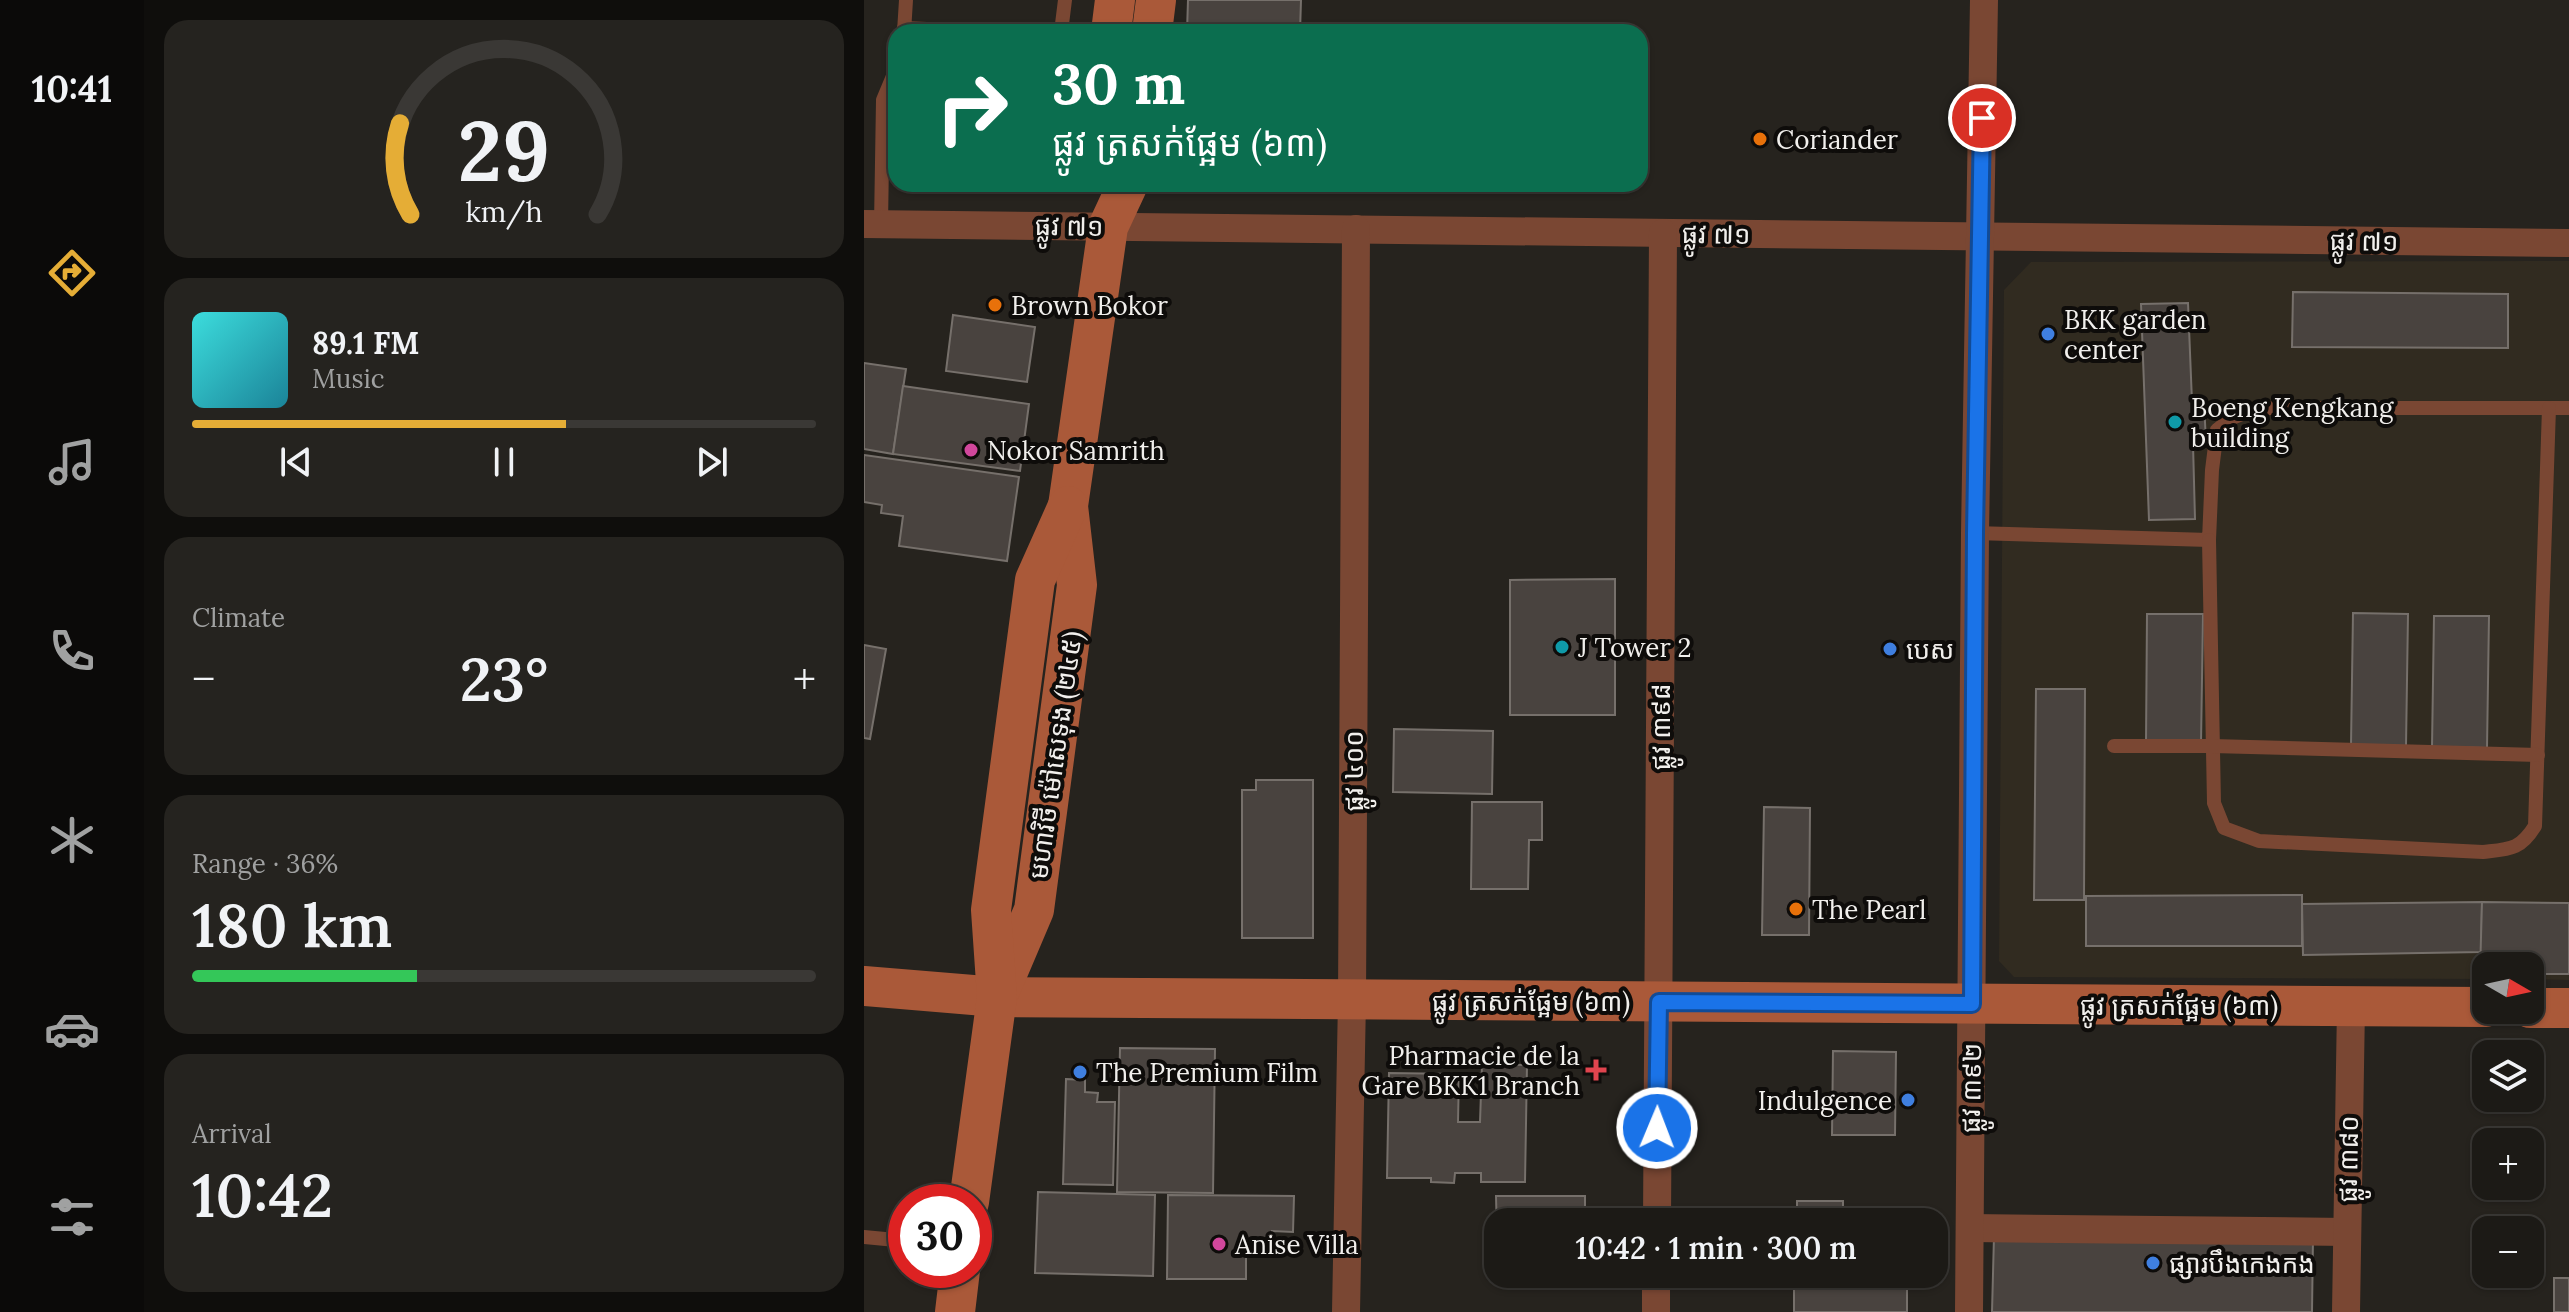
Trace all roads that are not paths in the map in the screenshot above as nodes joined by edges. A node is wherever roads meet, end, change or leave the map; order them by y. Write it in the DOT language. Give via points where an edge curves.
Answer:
graph roads {
  1 [pos="906,0"];
  2 [pos="1065,0"];
  3 [pos="1115,0"];
  4 [pos="1156,0"];
  5 [pos="1984,0"];
  6 [pos="904,24"];
  7 [pos="1062,24"];
  8 [pos="1112,24"];
  9 [pos="1153,24"];
  10 [pos="888,88"];
  11 [pos="1101,192"];
  12 [pos="1124,192"];
  13 [pos="872,224"];
  14 [pos="1108,227"];
  15 [pos="1356,229"];
  16 [pos="1663,233"];
  17 [pos="1981,237"];
  18 [pos="2569,243"];
  19 [pos="2549,408"];
  20 [pos="2569,408"];
  21 [pos="1975,533"];
  22 [pos="2209,540"];
  23 [pos="2114,746"];
  24 [pos="2212,746"];
  25 [pos="2538,755"];
  26 [pos="864,986"];
  27 [pos="997,997"];
  28 [pos="1352,1000"];
  29 [pos="1659,1002"];
  30 [pos="1972,1004"];
  31 [pos="2351,1006"];
  32 [pos="2472,1007"];
  33 [pos="2544,1008"];
  34 [pos="2569,1008"];
  35 [pos="971,1184"];
  36 [pos="1657,1208"];
  37 [pos="1970,1228"];
  38 [pos="2347,1232"];
  39 [pos="864,1237"];
  40 [pos="888,1239"];
  41 [pos="958,1288"];
  42 [pos="1656,1288"];
  43 [pos="955,1312"];
  44 [pos="1346,1312"];
  45 [pos="1656,1312"];
  46 [pos="1969,1312"];
  47 [pos="2346,1312"];
  1 -- 6 [label="lane"];
  2 -- 7 [label="lane"];
  3 -- 8 [label="street"];
  4 -- 9 [label="street"];
  5 -- 17 [label="street, ផ្លូវ ៣៩២"];
  10 -- 13 [label="lane"];
  11 -- 14 [label="street, មហាវិថី ម៉ៅសេទុង (២៤៥)"];
  12 -- 14 [label="street, មហាវិថី ម៉ៅសេទុង (២៤៥)"];
  13 -- 14 [label="street, ផ្លូវ ៧១"];
  14 -- 15 [label="street, ផ្លូវ ៧១"];
  14 -- 27 [label="street, មហាវិថី ម៉ៅសេទុង (២៤៥)" via="1068,506 1035,580 991,910"];
  15 -- 16 [label="street, ផ្លូវ ៧១"];
  15 -- 28 [label="street, ផ្លូវ ៤០០"];
  16 -- 17 [label="street, ផ្លូវ ៧១"];
  16 -- 29 [label="street, ផ្លូវ ៣៩៨"];
  17 -- 18 [label="street, ផ្លូវ ៧១"];
  17 -- 21 [label="street, ផ្លូវ ៣៩២"];
  19 -- 20 [label="lane"];
  19 -- 22 [label="lane" via="2257,408 2217,430"];
  19 -- 25 [label="lane"];
  21 -- 22 [label="lane"];
  21 -- 30 [label="street, ផ្លូវ ៣៩២"];
  22 -- 24 [label="lane"];
  23 -- 24 [label="lane"];
  24 -- 25 [label="lane"];
  24 -- 25 [label="lane" via="2214,803 2224,828 2259,841 2483,852 2525,843 2535,826"];
  26 -- 27 [label="street, ផ្លូវ ត្រសក់ផ្អែម (៦៣)"];
  27 -- 28 [label="street, ផ្លូវ ត្រសក់ផ្អែម (៦៣)"];
  27 -- 35 [label="street, មហាវិថី ម៉ៅសេទុង (២៤៥)"];
  28 -- 29 [label="street, ផ្លូវ ត្រសក់ផ្អែម (៦៣)"];
  28 -- 44 [label="street, ផ្លូវ ៤០០"];
  29 -- 30 [label="street, ផ្លូវ ត្រសក់ផ្អែម (៦៣)"];
  29 -- 36 [label="street, ផ្លូវ ៣៩៨"];
  30 -- 31 [label="street, ផ្លូវ ត្រសក់ផ្អែម (៦៣)"];
  30 -- 37 [label="street, ផ្លូវ ៣៩២"];
  31 -- 32 [label="street, ផ្លូវ ត្រសក់ផ្អែម (៦៣)"];
  31 -- 38 [label="street, ផ្លូវ ៣៨០"];
  33 -- 34 [label="street"];
  37 -- 38 [label="street"];
  37 -- 46 [label="street, ផ្លូវ ៣៩២"];
  38 -- 47 [label="street, ផ្លូវ ៣៨០"];
  39 -- 40 [label="lane"];
  41 -- 43 [label="street"];
  42 -- 45 [label="street"];
}
